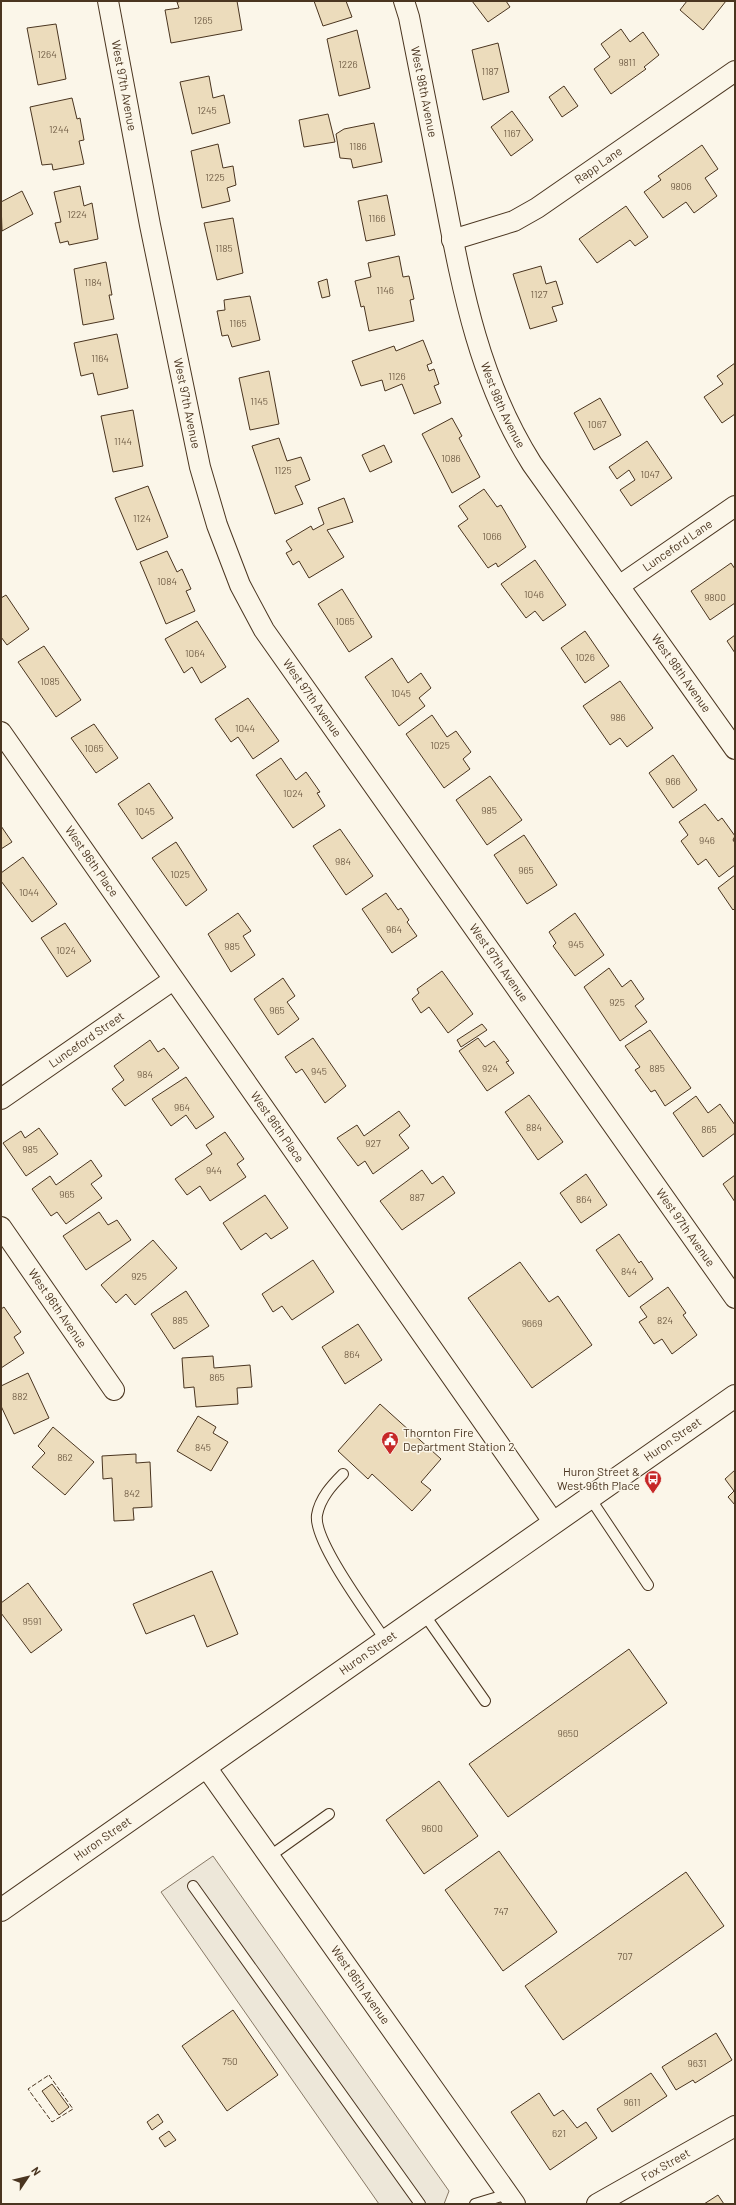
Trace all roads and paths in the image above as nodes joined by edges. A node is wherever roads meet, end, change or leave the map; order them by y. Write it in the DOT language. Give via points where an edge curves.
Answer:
graph roads {
  1 [pos="108,1"];
  2 [pos="404,1"];
  3 [pos="735,71"];
  4 [pos="452,240"];
  5 [pos="735,506"];
  6 [pos="619,586"];
  7 [pos="1,732"];
  8 [pos="735,749"];
  9 [pos="173,980"];
  10 [pos="1,1099"];
  11 [pos="1,1227"];
  12 [pos="735,1298"];
  13 [pos="114,1390"];
  14 [pos="735,1396"];
  15 [pos="343,1474"];
  16 [pos="590,1498"];
  17 [pos="554,1523"];
  18 [pos="648,1585"];
  19 [pos="424,1614"];
  20 [pos="386,1641"];
  21 [pos="486,1701"];
  22 [pos="206,1767"];
  23 [pos="329,1814"];
  24 [pos="270,1856"];
  25 [pos="193,1886"];
  26 [pos="1,1910"];
  27 [pos="735,2126"];
  28 [pos="511,2199"];
  29 [pos="420,2204"];
  30 [pos="475,2204"];
  31 [pos="597,2204"];
  1 -- 12 [label="street, West 97th Avenue" via="150,225 200,467 217,525 240,585 264,630"];
  2 -- 4 [label="street, West 98th Avenue"];
  3 -- 4 [label="street, Rapp Lane" via="537,208 514,221"];
  4 -- 6 [label="street, West 98th Avenue" via="474,334 498,403 532,464"];
  5 -- 6 [label="street, Lunceford Lane"];
  6 -- 8 [label="street, West 98th Avenue"];
  7 -- 9 [label="street, West 96th Place"];
  9 -- 10 [label="street, Lunceford Street"];
  9 -- 17 [label="street, West 96th Place"];
  11 -- 13 [label="street, West 96th Avenue"];
  14 -- 16 [label="main road, Huron Street"];
  15 -- 20 [label="lane" via="326,1492 317,1516 325,1547"];
  16 -- 17 [label="main road, Huron Street"];
  16 -- 18 [label="lane"];
  17 -- 19 [label="main road, Huron Street"];
  19 -- 20 [label="main road, Huron Street"];
  19 -- 21 [label="lane"];
  20 -- 22 [label="main road, Huron Street"];
  22 -- 24 [label="street, West 96th Avenue"];
  22 -- 26 [label="main road, Huron Street"];
  23 -- 24 [label="lane"];
  24 -- 28 [label="street, West 96th Avenue"];
  25 -- 29 [label="lane"];
  27 -- 31 [label="street, Fox Street"];
  28 -- 30 [label="lane"];
}
